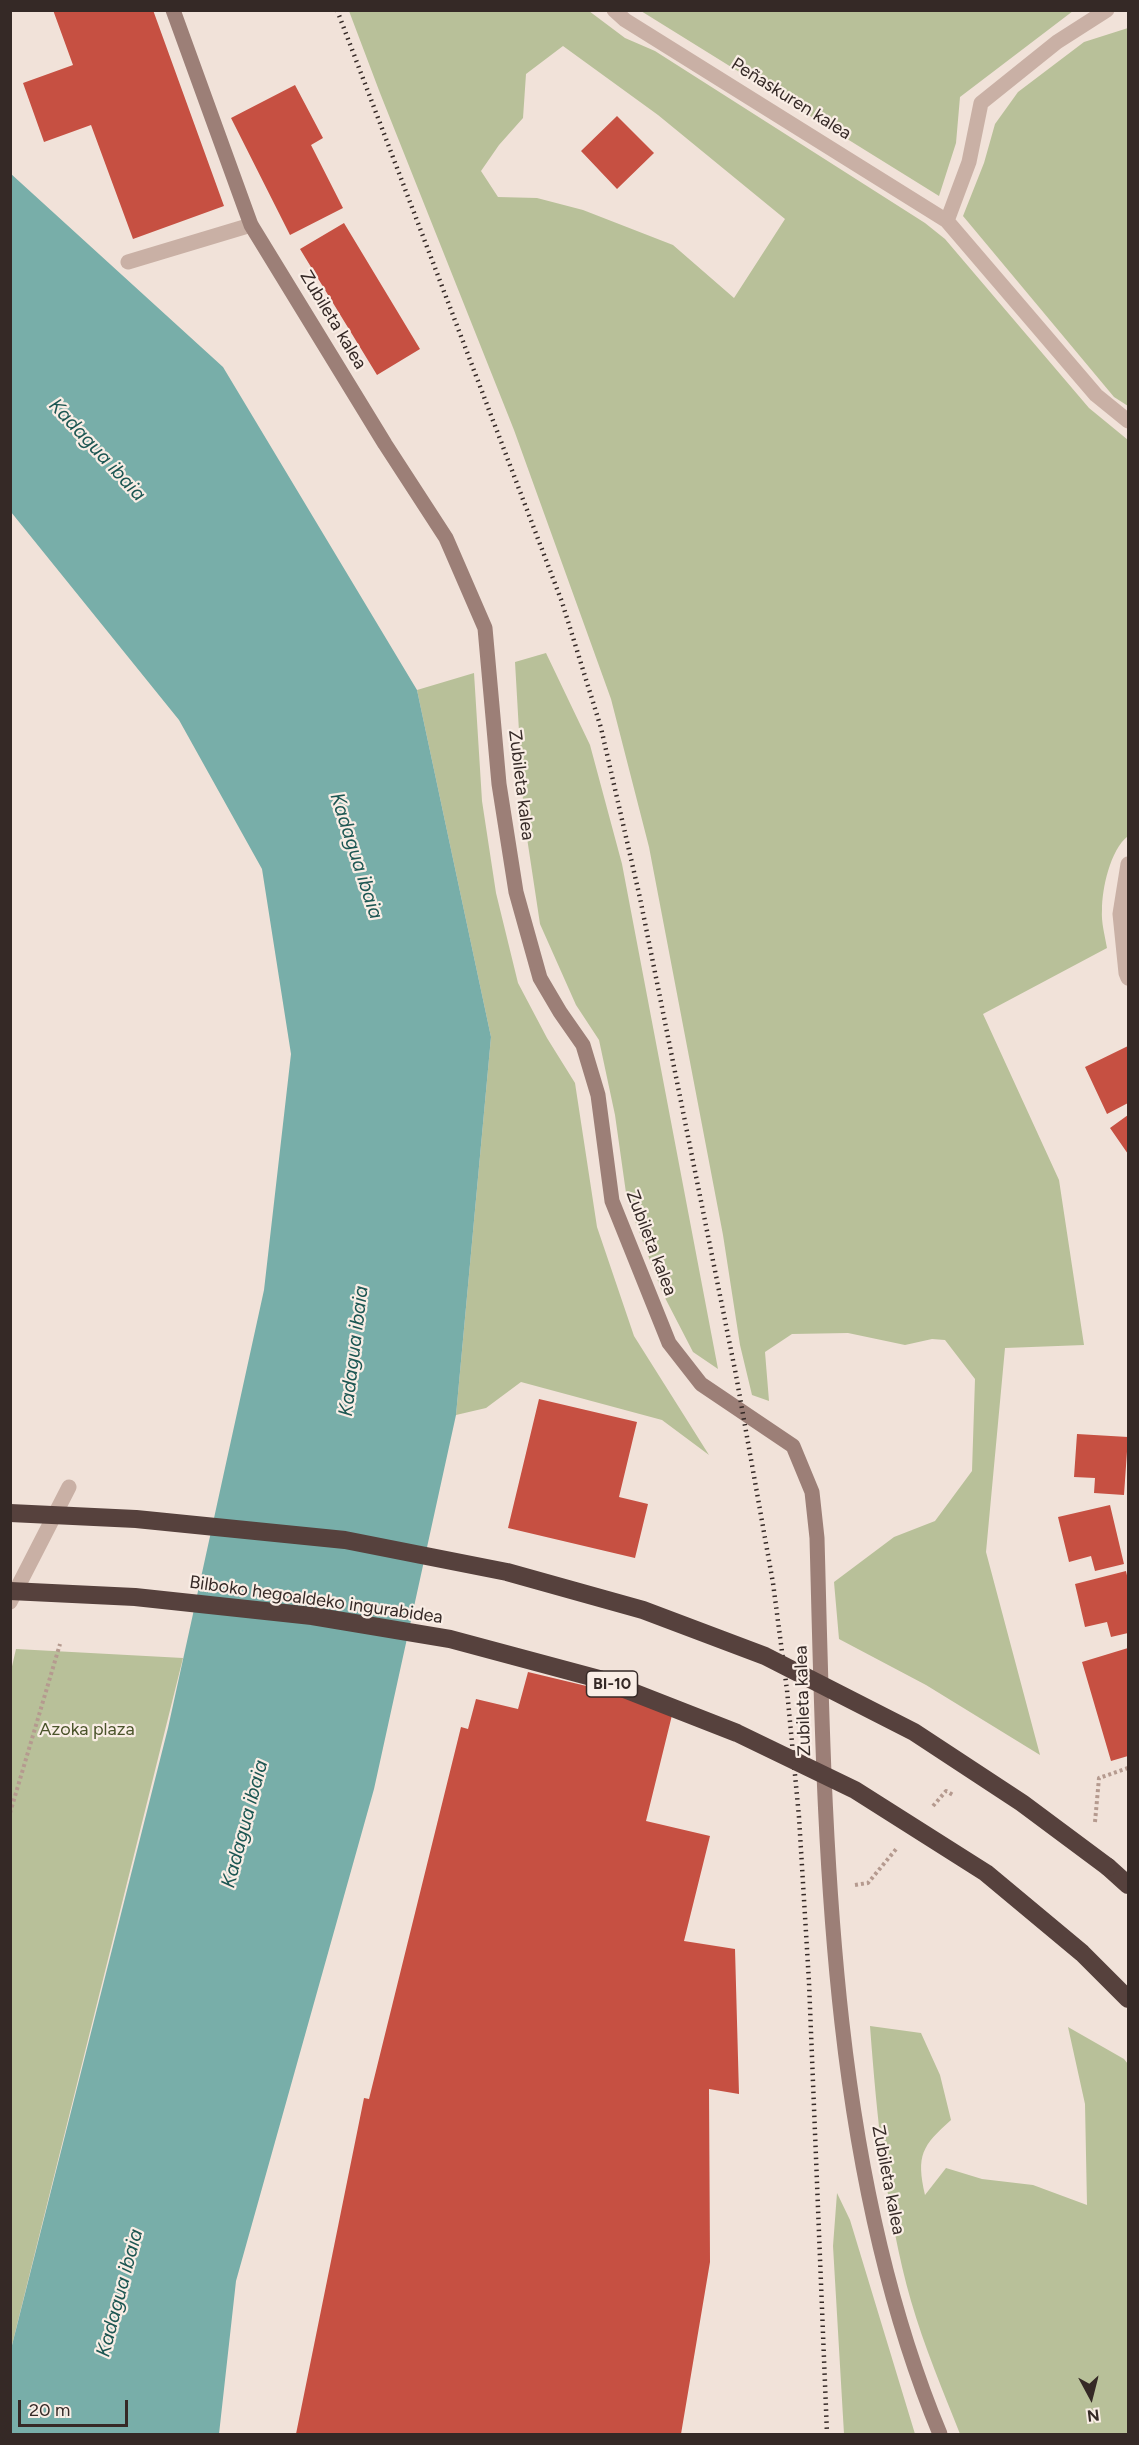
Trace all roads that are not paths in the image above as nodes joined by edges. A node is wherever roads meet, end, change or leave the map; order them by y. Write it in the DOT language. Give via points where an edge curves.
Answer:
graph roads {
  1 [pos="173,10"];
  2 [pos="614,10"];
  3 [pos="1107,10"];
  4 [pos="947,221"];
  5 [pos="251,225"];
  6 [pos="128,262"];
  7 [pos="1128,422"];
  8 [pos="1128,864"];
  9 [pos="1128,978"];
  10 [pos="69,1487"];
  11 [pos="10,1513"];
  12 [pos="10,1591"];
  13 [pos="10,1602"];
  14 [pos="1128,1885"];
  15 [pos="1128,1999"];
  16 [pos="940,2434"];
  1 -- 5 [label="street, Zubileta kalea"];
  2 -- 4 [label="street, Peñaskuren kalea"];
  3 -- 4 [label="street" via="1057,42 981,103 969,162"];
  4 -- 7 [label="street, Peñaskuren kalea" via="1096,395"];
  5 -- 6 [label="street"];
  5 -- 16 [label="street, Zubileta kalea" via="446,538 484,628 499,784 516,892 540,978 583,1045 598,1095 612,1201 669,1343 701,1384 793,1446 812,1492 830,1887 852,2094 868,2196 896,2306"];
  8 -- 9 [label="street" via="1120,914"];
  10 -- 13 [label="street"];
  11 -- 14 [label="highway, bridge" via="136,1519 345,1540 507,1572 643,1610 765,1656 914,1732 1022,1803"];
  12 -- 15 [label="highway, Bilboko hegoaldeko ingurabidea / BI-10, bridge" via="135,1597 312,1616 450,1640 599,1678 737,1733 855,1790 986,1873 1082,1953"];
}
